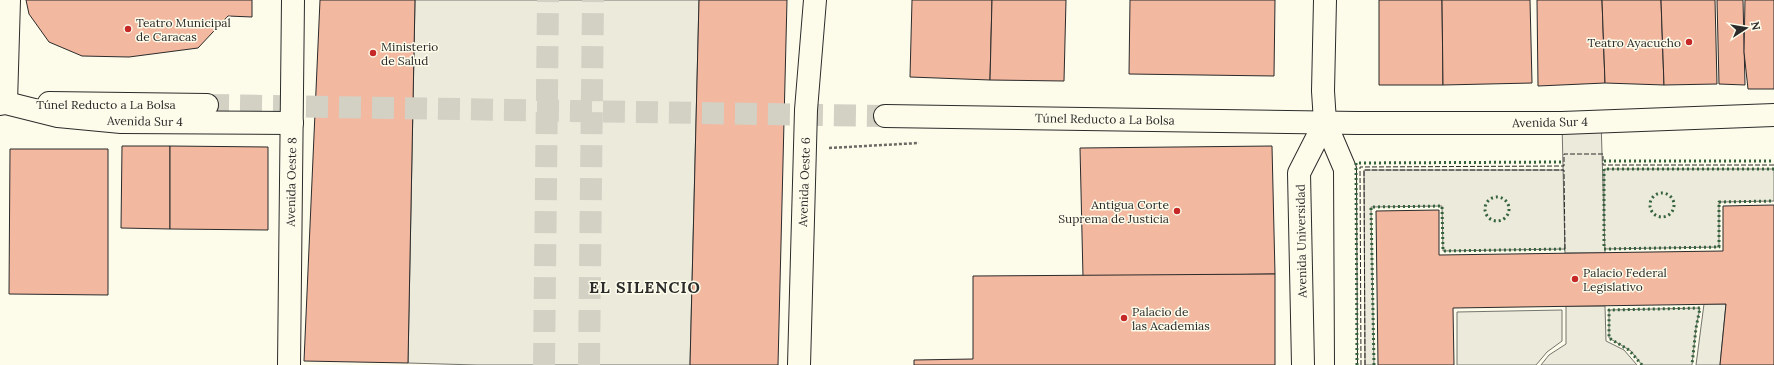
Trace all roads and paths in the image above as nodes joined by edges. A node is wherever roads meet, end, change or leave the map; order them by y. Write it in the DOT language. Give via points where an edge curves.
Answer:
graph roads {
  1 [pos="9,0"];
  2 [pos="293,0"];
  3 [pos="815,0"];
  4 [pos="1325,0"];
  5 [pos="3,104"];
  6 [pos="207,105"];
  7 [pos="1774,115"];
  8 [pos="885,116"];
  9 [pos="1325,122"];
  10 [pos="292,123"];
  11 [pos="290,365"];
  12 [pos="799,365"];
  13 [pos="1303,365"];
  14 [pos="1346,365"];
  1 -- 5 [label="street"];
  2 -- 10 [label="street, Avenida Oeste 8"];
  3 -- 12 [label="street, Avenida Oeste 6" via="806,110"];
  4 -- 9 [label="street, Avenida Universidad"];
  5 -- 6 [label="street, Túnel Reducto a La Bolsa" via="78,102"];
  5 -- 10 [label="street, Avenida Sur 4" via="58,116 121,122"];
  7 -- 9 [label="street, Avenida Sur 4" via="1562,122"];
  8 -- 9 [label="street, Túnel Reducto a La Bolsa"];
  9 -- 13 [label="street, Avenida Universidad" via="1300,173"];
  9 -- 14 [label="street, Avenida Universidad" via="1345,169"];
  10 -- 11 [label="street, Avenida Oeste 8"];
}
